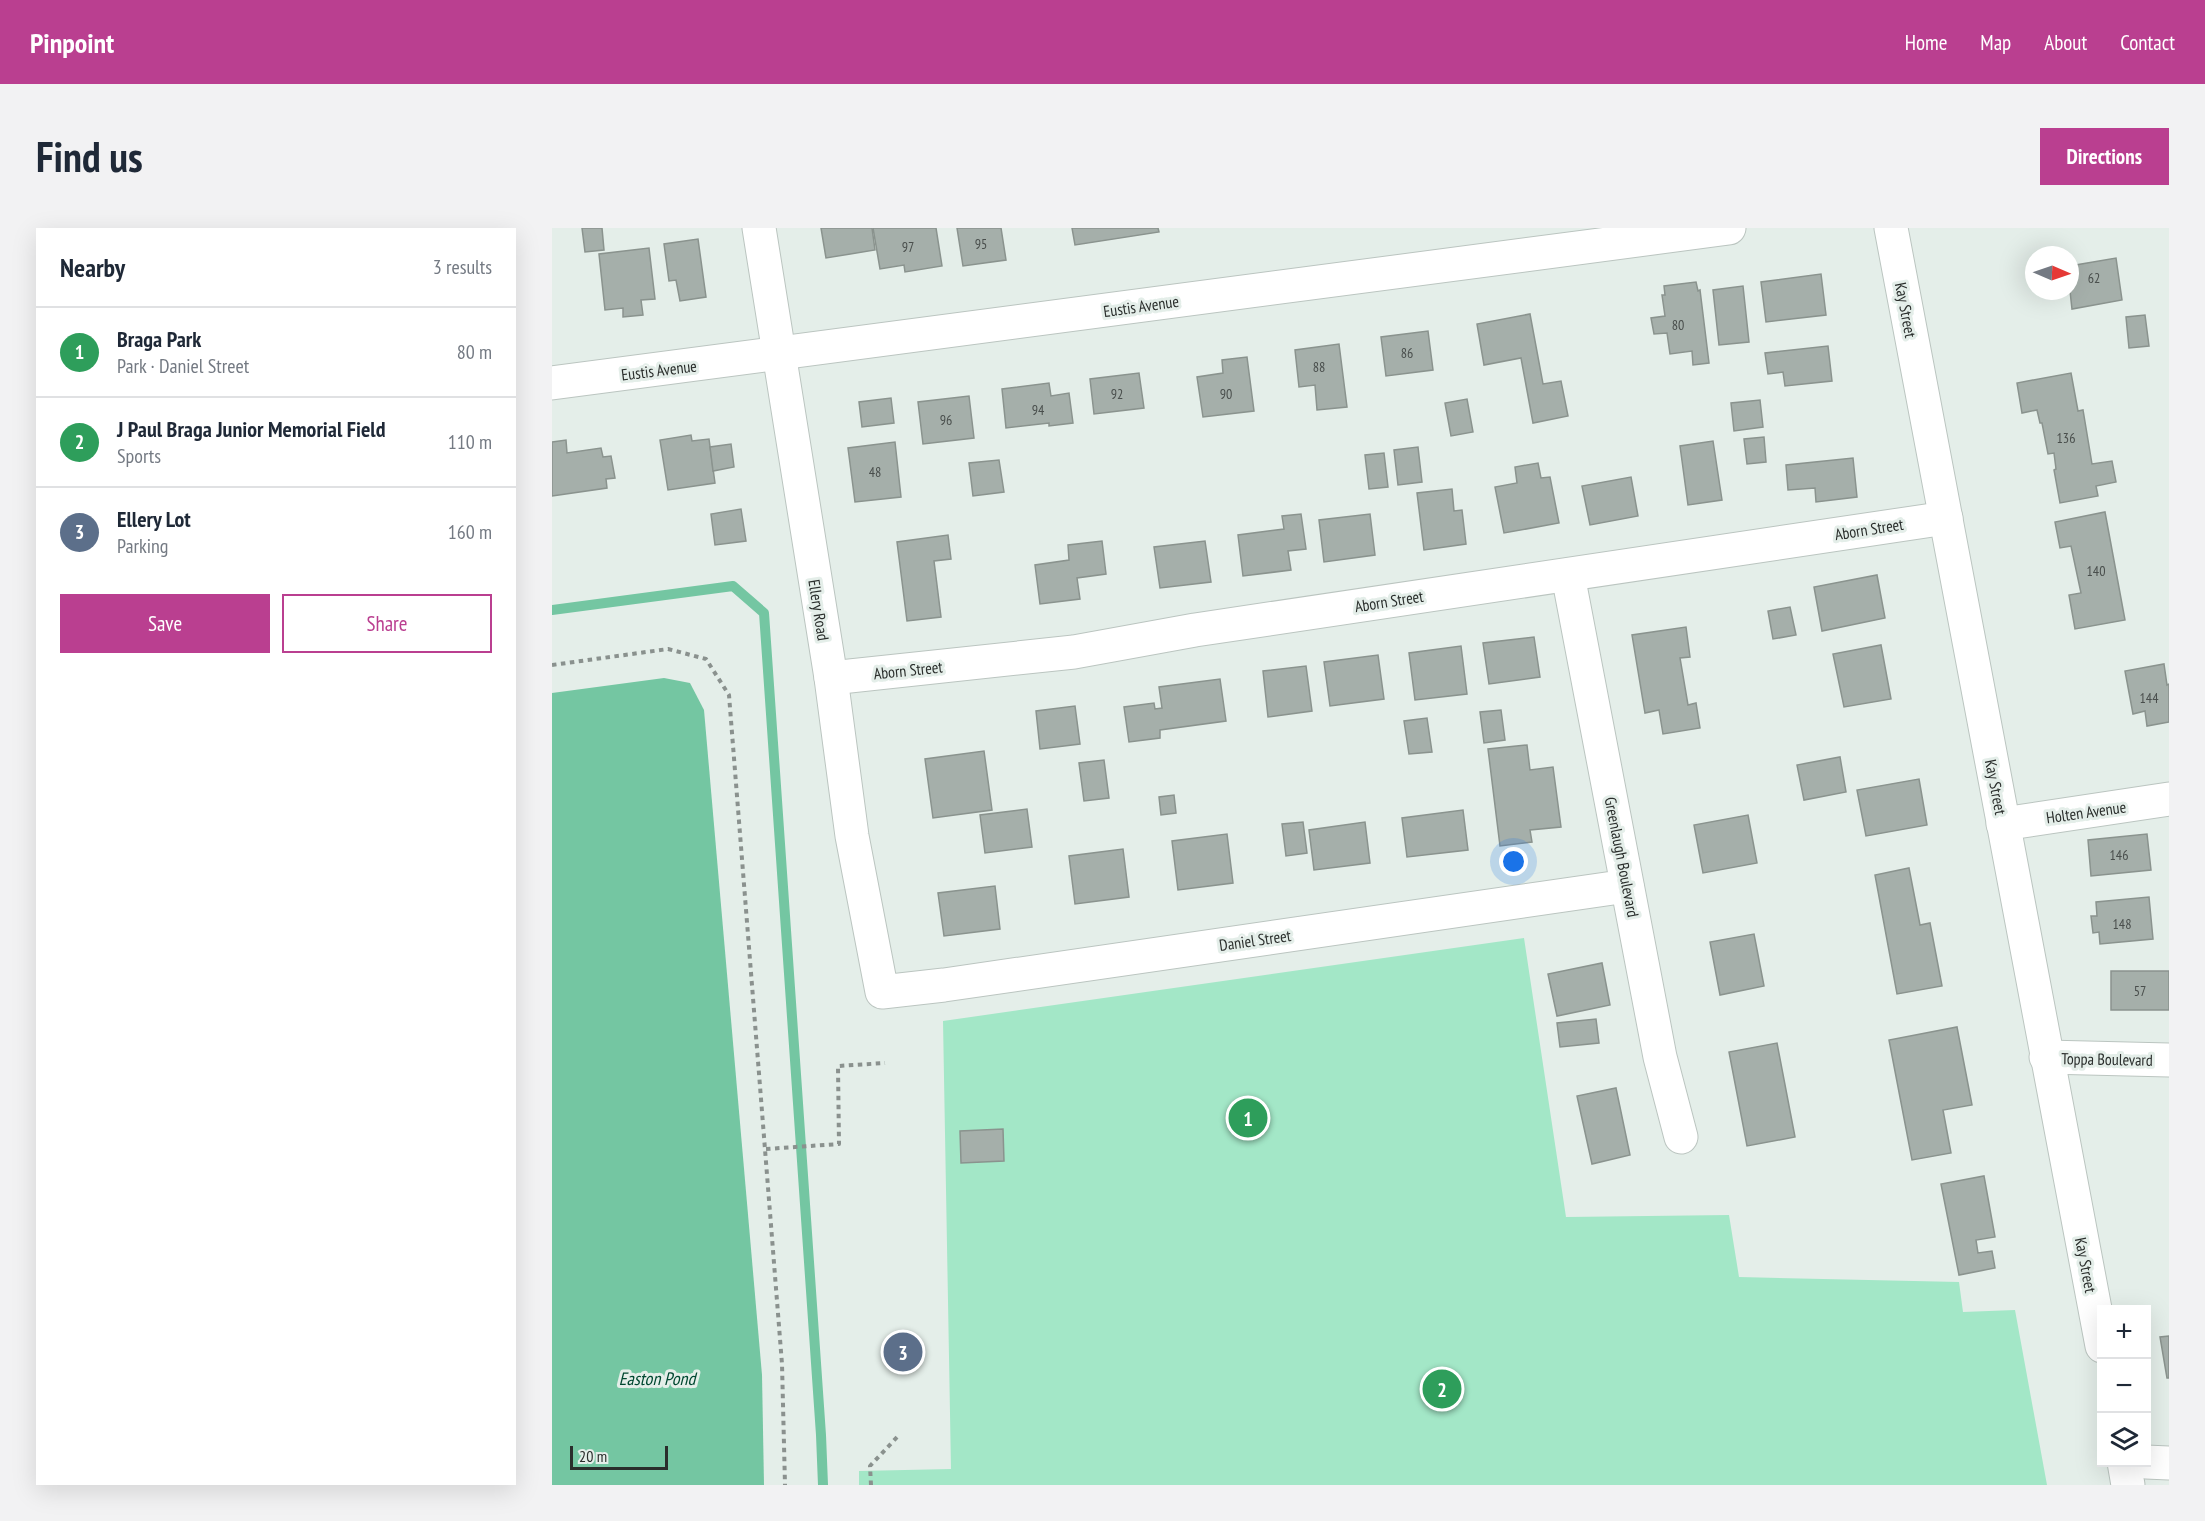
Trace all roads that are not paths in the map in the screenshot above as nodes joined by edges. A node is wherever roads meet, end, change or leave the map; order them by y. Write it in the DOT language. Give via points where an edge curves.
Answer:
graph roads {
  1 [pos="759,228"];
  2 [pos="1729,228"];
  3 [pos="1891,228"];
  4 [pos="777,355"];
  5 [pos="552,383"];
  6 [pos="1946,518"];
  7 [pos="1568,574"];
  8 [pos="831,678"];
  9 [pos="2169,799"];
  10 [pos="2003,824"];
  11 [pos="1627,886"];
  12 [pos="882,992"];
  13 [pos="2046,1057"];
  14 [pos="2169,1060"];
  15 [pos="1681,1137"];
  16 [pos="2097,1320"];
  17 [pos="2151,1462"];
  18 [pos="2169,1462"];
  19 [pos="2125,1467"];
  20 [pos="2128,1485"];
  1 -- 4 [label="street, Ellery Road"];
  2 -- 4 [label="street, Eustis Avenue"];
  3 -- 6 [label="street, Kay Street"];
  4 -- 5 [label="street, Eustis Avenue"];
  4 -- 8 [label="street, Ellery Road"];
  6 -- 7 [label="street, Aborn Street"];
  6 -- 10 [label="street, Kay Street"];
  7 -- 8 [label="street, Aborn Street" via="1074,652"];
  7 -- 11 [label="street, Greenlaugh Boulevard"];
  8 -- 12 [label="street, Ellery Road" via="852,836"];
  9 -- 10 [label="street, Holten Avenue"];
  10 -- 13 [label="street, Kay Street"];
  11 -- 12 [label="street, Daniel Street"];
  11 -- 15 [label="street, Greenlaugh Boulevard" via="1660,1057"];
  13 -- 14 [label="street, Toppa Boulevard"];
  13 -- 16 [label="street, Kay Street"];
  17 -- 18 [label="street"];
  19 -- 20 [label="street"];
}
